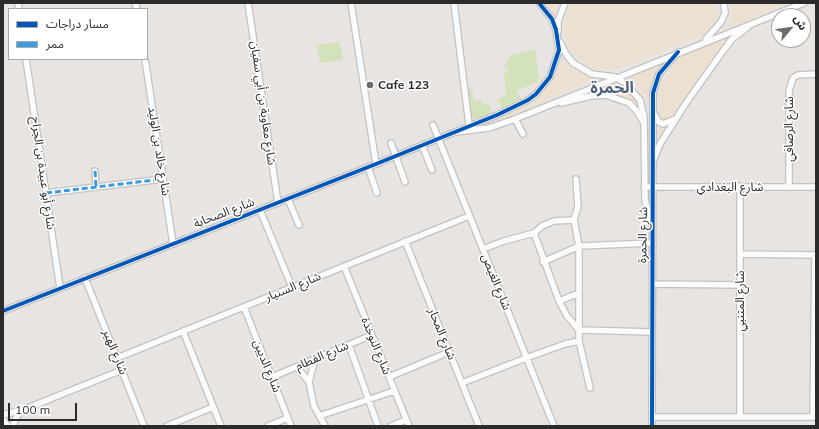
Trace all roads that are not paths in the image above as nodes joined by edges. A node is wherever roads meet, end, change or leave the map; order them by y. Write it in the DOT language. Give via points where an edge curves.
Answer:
graph roads {
  1 [pos="248,3"];
  2 [pos="351,3"];
  3 [pos="454,3"];
  4 [pos="539,3"];
  5 [pos="564,3"];
  6 [pos="724,3"];
  7 [pos="804,3"];
  8 [pos="767,17"];
  9 [pos="558,36"];
  10 [pos="697,44"];
  11 [pos="678,52"];
  12 [pos="26,60"];
  13 [pos="145,60"];
  14 [pos="816,74"];
  15 [pos="615,77"];
  16 [pos="545,106"];
  17 [pos="653,112"];
  18 [pos="515,118"];
  19 [pos="677,118"];
  20 [pos="433,125"];
  21 [pos="469,125"];
  22 [pos="645,125"];
  23 [pos="452,133"];
  24 [pos="523,134"];
  25 [pos="438,139"];
  26 [pos="391,143"];
  27 [pos="422,145"];
  28 [pos="395,156"];
  29 [pos="376,164"];
  30 [pos="652,165"];
  31 [pos="368,167"];
  32 [pos="432,170"];
  33 [pos="95,171"];
  34 [pos="163,179"];
  35 [pos="576,179"];
  36 [pos="405,182"];
  37 [pos="653,186"];
  38 [pos="740,186"];
  39 [pos="96,187"];
  40 [pos="644,187"];
  41 [pos="789,187"];
  42 [pos="816,187"];
  43 [pos="46,193"];
  44 [pos="377,194"];
  45 [pos="288,199"];
  46 [pos="278,203"];
  47 [pos="260,210"];
  48 [pos="469,216"];
  49 [pos="574,220"];
  50 [pos="300,225"];
  51 [pos="653,231"];
  52 [pos="534,233"];
  53 [pos="405,241"];
  54 [pos="653,243"];
  55 [pos="173,244"];
  56 [pos="579,246"];
  57 [pos="483,249"];
  58 [pos="740,254"];
  59 [pos="816,255"];
  60 [pos="543,262"];
  61 [pos="344,266"];
  62 [pos="85,278"];
  63 [pos="653,284"];
  64 [pos="740,285"];
  65 [pos="292,287"];
  66 [pos="60,288"];
  67 [pos="579,293"];
  68 [pos="559,301"];
  69 [pos="244,307"];
  70 [pos="3,311"];
  71 [pos="579,330"];
  72 [pos="183,331"];
  73 [pos="652,332"];
  74 [pos="372,335"];
  75 [pos="579,341"];
  76 [pos="349,345"];
  77 [pos="815,347"];
  78 [pos="449,352"];
  79 [pos="117,358"];
  80 [pos="526,358"];
  81 [pos="315,359"];
  82 [pos="297,367"];
  83 [pos="122,370"];
  84 [pos="272,377"];
  85 [pos="389,377"];
  86 [pos="309,382"];
  87 [pos="462,383"];
  88 [pos="590,388"];
  89 [pos="394,391"];
  90 [pos="368,399"];
  91 [pos="214,407"];
  92 [pos="25,409"];
  93 [pos="3,415"];
  94 [pos="319,416"];
  95 [pos="814,416"];
  96 [pos="652,417"];
  97 [pos="740,417"];
  98 [pos="288,418"];
  99 [pos="3,420"];
  100 [pos="408,423"];
  101 [pos="8,426"];
  102 [pos="13,426"];
  103 [pos="144,426"];
  104 [pos="167,426"];
  105 [pos="221,426"];
  106 [pos="268,426"];
  107 [pos="291,426"];
  108 [pos="325,426"];
  109 [pos="378,426"];
  110 [pos="391,426"];
  111 [pos="479,426"];
  112 [pos="554,426"];
  113 [pos="652,426"];
  1 -- 46 [label="street, شارع معاوية بن أبي سفيان"];
  2 -- 29 [label="street"];
  3 -- 21 [label="street"];
  4 -- 9 [label="street" via="552,19"];
  5 -- 9 [label="street" via="558,21"];
  6 -- 10 [label="street" via="725,14 721,22 710,36"];
  7 -- 8 [label="street"];
  8 -- 10 [label="street"];
  8 -- 19 [label="street" via="732,39"];
  9 -- 15 [label="street" via="573,63 592,74"];
  9 -- 21 [label="street" via="559,50 555,65 550,77 536,94 512,108"];
  10 -- 11 [label="street"];
  11 -- 15 [label="street"];
  11 -- 17 [label="street, شارع الحمرة" via="664,66 656,82"];
  12 -- 43 [label="street, شارع أبو عبيدة بن الجراح"];
  13 -- 34 [label="street, شارع خالد بن الوليد"];
  14 -- 41 [label="street, شارع الرصافي" via="798,75 793,78 789,91"];
  15 -- 16 [label="street"];
  15 -- 22 [label="street, شارع الحمرة" via="625,83 640,100 644,109"];
  16 -- 18 [label="street"];
  16 -- 22 [label="street" via="606,95 629,103"];
  17 -- 19 [label="street" via="663,124"];
  17 -- 30 [label="street, شارع الحمرة"];
  18 -- 23 [label="street" via="489,128"];
  18 -- 24 [label="street"];
  19 -- 30 [label="street" via="656,151"];
  20 -- 25 [label="street, شارع الغيص"];
  21 -- 23 [label="street"];
  22 -- 40 [label="street, شارع الحمرة"];
  23 -- 25 [label="street, شارع الصحابة"];
  25 -- 27 [label="street, شارع الصحابة"];
  25 -- 48 [label="street, شارع الغيص"];
  26 -- 28 [label="street"];
  27 -- 28 [label="street, شارع الصحابة"];
  27 -- 32 [label="street"];
  28 -- 29 [label="street, شارع الصحابة"];
  28 -- 36 [label="street"];
  29 -- 31 [label="street, شارع الصحابة"];
  30 -- 37 [label="street, شارع الحمرة"];
  31 -- 44 [label="street"];
  31 -- 45 [label="street, شارع الصحابة"];
  33 -- 39 [label="street"];
  34 -- 39 [label="street"];
  34 -- 55 [label="street, شارع خالد بن الوليد"];
  35 -- 49 [label="street" via="578,206"];
  37 -- 38 [label="street, شارع البغدادي"];
  37 -- 40 [label="street, شارع البغدادي"];
  37 -- 51 [label="street, شارع الحمرة"];
  38 -- 41 [label="street, شارع البغدادي"];
  38 -- 58 [label="street, شارع المتنبي"];
  39 -- 43 [label="street"];
  40 -- 51 [label="street, شارع الحمرة" via="646,207"];
  41 -- 42 [label="street, شارع البغدادي"];
  43 -- 66 [label="street, شارع أبو عبيدة بن الجراح"];
  45 -- 46 [label="street, شارع الصحابة"];
  45 -- 50 [label="street"];
  46 -- 47 [label="street, شارع الصحابة"];
  47 -- 55 [label="street, شارع الصحابة"];
  47 -- 65 [label="street"];
  48 -- 53 [label="street, شارع السنيار"];
  48 -- 57 [label="street, شارع الغيص"];
  49 -- 52 [label="street" via="554,221"];
  49 -- 56 [label="street"];
  51 -- 54 [label="street, شارع الحمرة"];
  52 -- 57 [label="street"];
  52 -- 60 [label="street"];
  53 -- 61 [label="street, شارع السنيار"];
  53 -- 78 [label="street, شارع المحار"];
  54 -- 56 [label="street"];
  54 -- 63 [label="street, شارع الحمرة"];
  55 -- 62 [label="street, شارع الصحابة"];
  56 -- 60 [label="street"];
  56 -- 67 [label="street"];
  57 -- 80 [label="street, شارع الغيص"];
  58 -- 59 [label="street"];
  58 -- 64 [label="street, شارع المتنبي"];
  59 -- 77 [label="street"];
  60 -- 68 [label="street"];
  61 -- 65 [label="street, شارع السنيار"];
  61 -- 74 [label="street, شارع النوخذة"];
  62 -- 66 [label="street, شارع الصحابة"];
  62 -- 79 [label="street, شارع الهير"];
  63 -- 64 [label="street"];
  63 -- 73 [label="street, شارع الحمرة"];
  64 -- 97 [label="street, شارع المتنبي"];
  65 -- 69 [label="street, شارع السنيار"];
  66 -- 70 [label="street, شارع الصحابة"];
  67 -- 68 [label="street"];
  67 -- 71 [label="street"];
  68 -- 71 [label="street"];
  69 -- 72 [label="street, شارع السنيار"];
  69 -- 84 [label="street, شارع الديين"];
  71 -- 73 [label="street"];
  71 -- 75 [label="street"];
  72 -- 79 [label="street, شارع السنيار"];
  72 -- 91 [label="street"];
  73 -- 96 [label="street, شارع الحمرة"];
  74 -- 76 [label="street, شارع الفطام"];
  74 -- 85 [label="street, شارع النوخذة"];
  75 -- 80 [label="street"];
  75 -- 88 [label="street"];
  76 -- 81 [label="street, شارع الفطام"];
  76 -- 90 [label="street"];
  77 -- 95 [label="street"];
  78 -- 85 [label="street"];
  78 -- 87 [label="street, شارع المحار"];
  79 -- 83 [label="street, شارع الهير"];
  80 -- 87 [label="street"];
  80 -- 112 [label="street, شارع الغيص"];
  81 -- 82 [label="street, شارع الفطام"];
  81 -- 86 [label="street"];
  82 -- 84 [label="street, شارع الفطام"];
  82 -- 86 [label="street"];
  83 -- 92 [label="street"];
  83 -- 103 [label="street, شارع الهير"];
  84 -- 98 [label="street, شارع الديين"];
  85 -- 89 [label="street, شارع النوخذة"];
  86 -- 94 [label="street"];
  87 -- 111 [label="street, شارع المحار"];
  89 -- 90 [label="street"];
  89 -- 100 [label="street, شارع النوخذة"];
  90 -- 94 [label="street"];
  90 -- 109 [label="street"];
  91 -- 104 [label="street"];
  91 -- 105 [label="street"];
  92 -- 93 [label="street"];
  92 -- 102 [label="street" via="17,416"];
  94 -- 108 [label="street"];
  95 -- 97 [label="street"];
  96 -- 97 [label="street"];
  96 -- 113 [label="street, شارع الحمرة"];
  98 -- 106 [label="street"];
  98 -- 107 [label="street, شارع الديين"];
  99 -- 101 [label="street"];
  100 -- 110 [label="street"];
}
